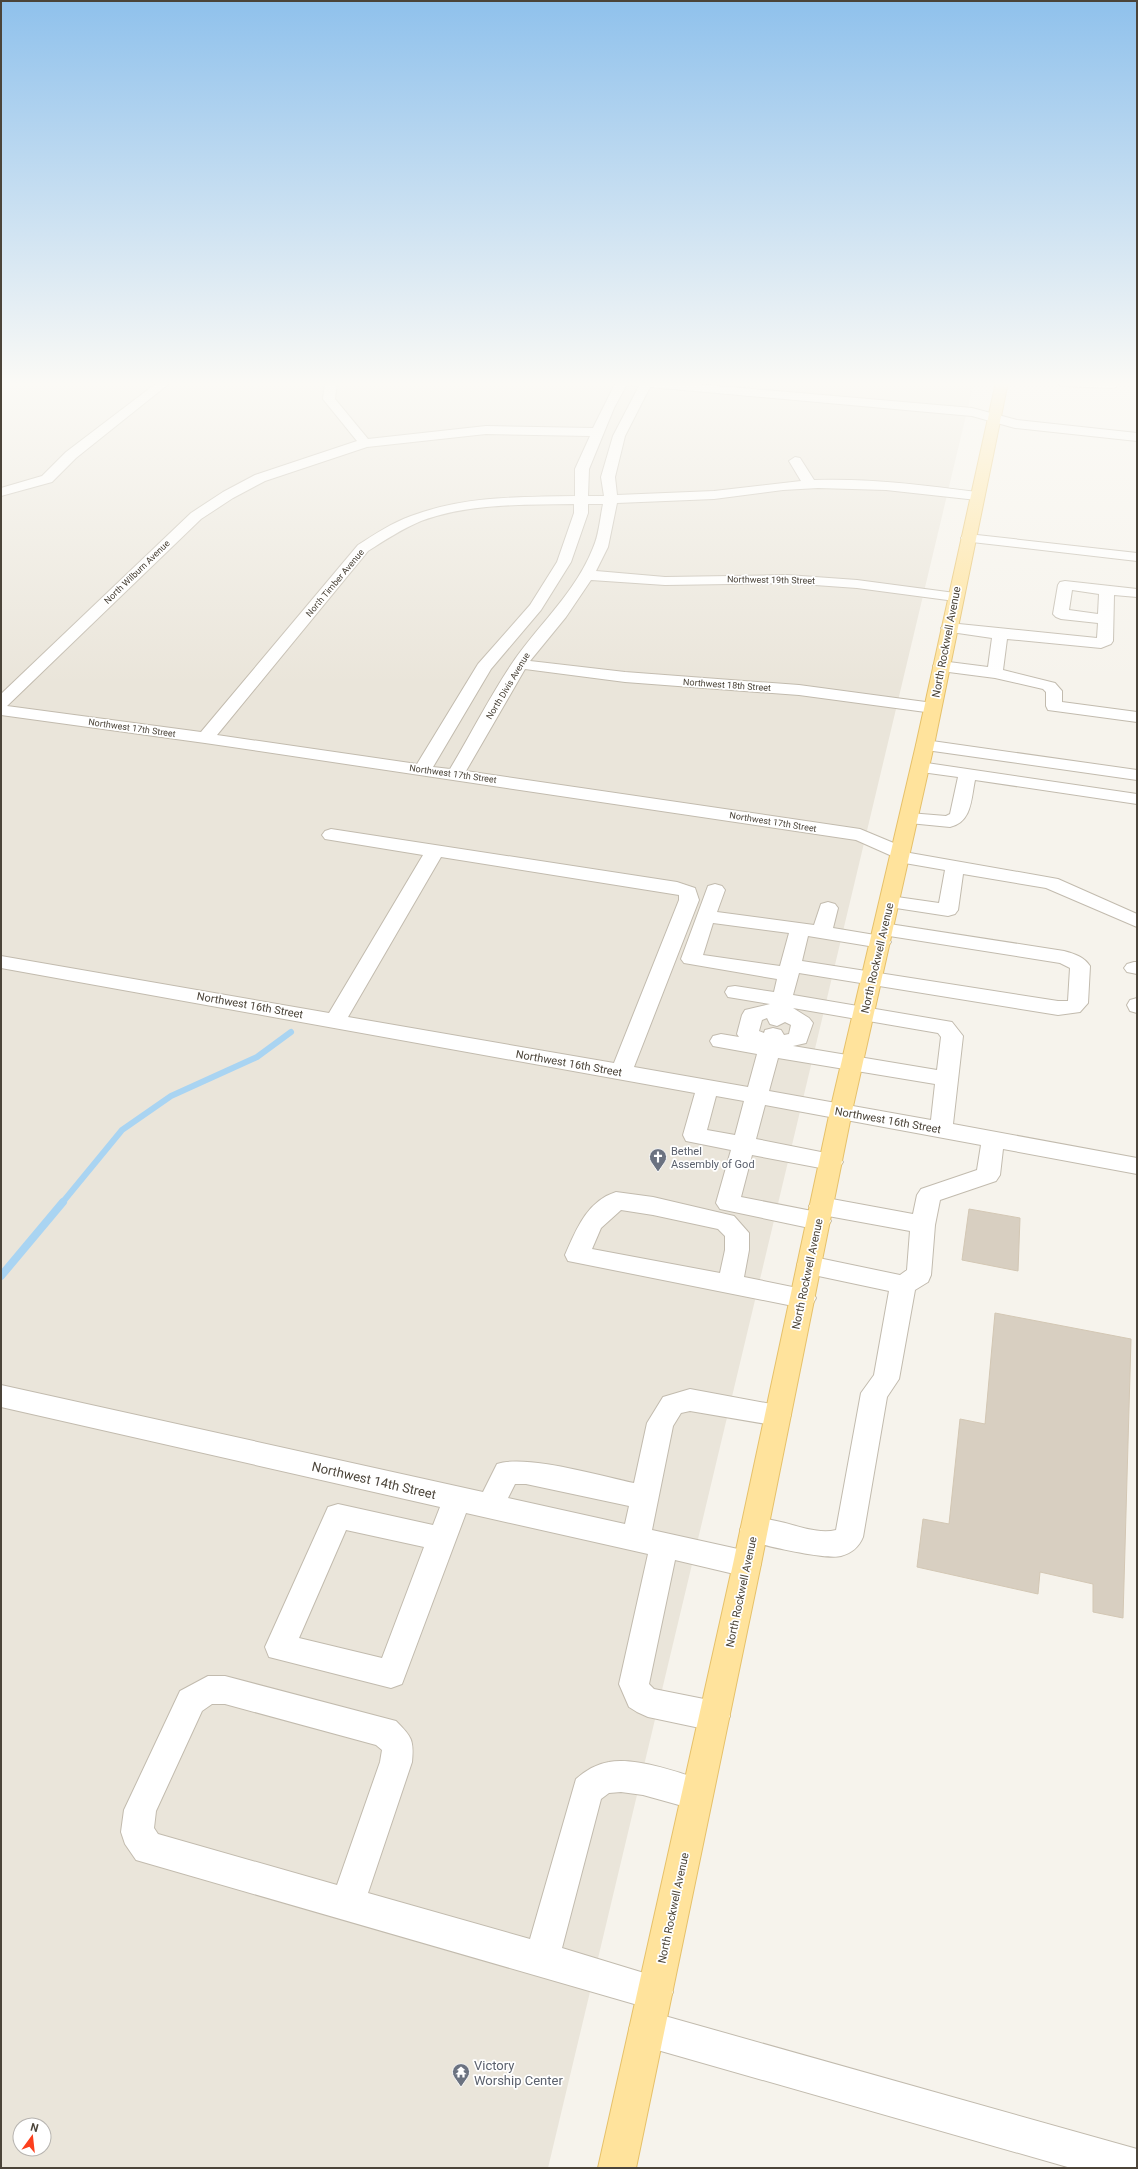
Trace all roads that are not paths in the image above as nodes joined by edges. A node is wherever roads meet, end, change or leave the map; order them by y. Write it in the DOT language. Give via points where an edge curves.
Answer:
graph roads {
  1 [pos="33,483"];
  2 [pos="250,483"];
  3 [pos="582,483"];
  4 [pos="609,483"];
  5 [pos="980,483"];
  6 [pos="810,484"];
  7 [pos="1,492"];
  8 [pos="977,496"];
  9 [pos="611,499"];
  10 [pos="582,500"];
  11 [pos="968,538"];
  12 [pos="1137,557"];
  13 [pos="587,575"];
  14 [pos="1107,590"];
  15 [pos="1137,593"];
  16 [pos="955,597"];
  17 [pos="1106,619"];
  18 [pos="949,628"];
  19 [pos="1000,634"];
  20 [pos="520,664"];
  21 [pos="941,666"];
  22 [pos="995,673"];
  23 [pos="1,703"];
  24 [pos="933,708"];
  25 [pos="1,710"];
  26 [pos="1137,717"];
  27 [pos="206,738"];
  28 [pos="925,745"];
  29 [pos="920,767"];
  30 [pos="423,770"];
  31 [pos="456,774"];
  32 [pos="968,774"];
  33 [pos="1137,775"];
  34 [pos="1137,800"];
  35 [pos="909,818"];
  36 [pos="331,835"];
  37 [pos="435,851"];
  38 [pos="901,855"];
  39 [pos="955,866"];
  40 [pos="715,890"];
  41 [pos="890,902"];
  42 [pos="828,908"];
  43 [pos="706,916"];
  44 [pos="1137,921"];
  45 [pos="800,929"];
  46 [pos="822,933"];
  47 [pos="882,936"];
  48 [pos="1,962"];
  49 [pos="789,970"];
  50 [pos="872,978"];
  51 [pos="735,992"];
  52 [pos="864,1013"];
  53 [pos="335,1021"];
  54 [pos="775,1026"];
  55 [pos="721,1041"];
  56 [pos="852,1064"];
  57 [pos="621,1072"];
  58 [pos="947,1079"];
  59 [pos="708,1087"];
  60 [pos="756,1096"];
  61 [pos="841,1111"];
  62 [pos="941,1129"];
  63 [pos="992,1139"];
  64 [pos="744,1144"];
  65 [pos="831,1162"];
  66 [pos="1137,1166"];
  67 [pos="820,1214"];
  68 [pos="924,1225"];
  69 [pos="809,1266"];
  70 [pos="730,1284"];
  71 [pos="903,1285"];
  72 [pos="803,1298"];
  73 [pos="1,1396"];
  74 [pos="778,1415"];
  75 [pos="644,1497"];
  76 [pos="457,1499"];
  77 [pos="490,1506"];
  78 [pos="754,1530"];
  79 [pos="442,1539"];
  80 [pos="636,1539"];
  81 [pos="664,1545"];
  82 [pos="747,1564"];
  83 [pos="714,1716"];
  84 [pos="697,1794"];
  85 [pos="347,1904"];
  86 [pos="542,1960"];
  87 [pos="655,1992"];
  88 [pos="647,2029"];
  89 [pos="617,2168"];
  90 [pos="1137,2168"];
  1 -- 7 [label="street"];
  2 -- 23 [label="street, North Wilburn Avenue" via="196,516"];
  3 -- 10 [label="street"];
  4 -- 9 [label="street, North Divis Avenue"];
  5 -- 8 [label="main road, North Rockwell Avenue"];
  6 -- 8 [label="street, North Timber Avenue" via="878,484"];
  6 -- 9 [label="street, North Timber Avenue" via="720,495"];
  8 -- 11 [label="main road, North Rockwell Avenue"];
  9 -- 10 [label="street, North Timber Avenue"];
  9 -- 13 [label="street, North Divis Avenue" via="601,547"];
  10 -- 27 [label="street, North Timber Avenue" via="507,501 457,506 422,514 385,532 363,548"];
  10 -- 30 [label="street" via="581,513 564,562 536,607 484,668"];
  11 -- 12 [label="street"];
  11 -- 16 [label="main road, North Rockwell Avenue"];
  13 -- 16 [label="street, Northwest 19th Street" via="665,581 787,579 857,584"];
  13 -- 20 [label="street, North Divis Avenue" via="562,614"];
  14 -- 15 [label="street"];
  14 -- 17 [label="street"];
  14 -- 17 [label="street" via="1065,585 1061,614"];
  16 -- 18 [label="main road, North Rockwell Avenue"];
  17 -- 19 [label="street" via="1105,641 1101,643"];
  18 -- 19 [label="street"];
  18 -- 21 [label="main road, North Rockwell Avenue"];
  19 -- 22 [label="street"];
  20 -- 24 [label="street, Northwest 18th Street" via="625,677 799,690"];
  20 -- 31 [label="street, North Divis Avenue"];
  21 -- 22 [label="street"];
  21 -- 24 [label="main road, North Rockwell Avenue"];
  22 -- 26 [label="street" via="1049,686 1054,691 1054,706"];
  24 -- 28 [label="main road, North Rockwell Avenue"];
  25 -- 27 [label="street, Northwest 17th Street"];
  27 -- 30 [label="street, Northwest 17th Street"];
  28 -- 29 [label="main road, North Rockwell Avenue"];
  28 -- 33 [label="street"];
  29 -- 32 [label="street"];
  29 -- 35 [label="main road, North Rockwell Avenue"];
  30 -- 31 [label="street, Northwest 17th Street"];
  31 -- 38 [label="street, Northwest 17th Street" via="860,835"];
  32 -- 34 [label="street"];
  32 -- 35 [label="street" via="959,816 950,822"];
  35 -- 38 [label="main road, North Rockwell Avenue"];
  36 -- 37 [label="street"];
  37 -- 53 [label="street"];
  37 -- 57 [label="street" via="677,888 688,892 689,900"];
  38 -- 39 [label="street, Northwest 17th Street"];
  38 -- 41 [label="main road, North Rockwell Avenue"];
  39 -- 41 [label="street" via="948,910"];
  39 -- 44 [label="street, Northwest 17th Street" via="1051,883"];
  40 -- 43 [label="street"];
  41 -- 47 [label="main road, North Rockwell Avenue"];
  42 -- 46 [label="street"];
  43 -- 45 [label="street"];
  43 -- 49 [label="street" via="691,959"];
  45 -- 46 [label="street"];
  45 -- 49 [label="street"];
  46 -- 47 [label="street"];
  47 -- 50 [label="main road, North Rockwell Avenue"];
  47 -- 50 [label="street" via="1064,957 1080,966 1078,1003 1072,1007 1058,1008"];
  48 -- 53 [label="street, Northwest 16th Street"];
  49 -- 50 [label="street"];
  49 -- 54 [label="street"];
  50 -- 52 [label="main road, North Rockwell Avenue"];
  51 -- 54 [label="street"];
  52 -- 54 [label="street"];
  52 -- 56 [label="main road, North Rockwell Avenue"];
  52 -- 58 [label="street" via="936,1024 950,1030 952,1036"];
  53 -- 57 [label="street, Northwest 16th Street"];
  54 -- 55 [label="street"];
  54 -- 56 [label="street"];
  54 -- 60 [label="street"];
  56 -- 58 [label="street"];
  56 -- 61 [label="main road, North Rockwell Avenue"];
  57 -- 59 [label="street, Northwest 16th Street"];
  58 -- 62 [label="street"];
  59 -- 60 [label="street, Northwest 16th Street"];
  59 -- 64 [label="street" via="694,1134"];
  60 -- 61 [label="street, Northwest 16th Street"];
  60 -- 64 [label="street"];
  61 -- 62 [label="street, Northwest 16th Street"];
  61 -- 65 [label="main road, North Rockwell Avenue"];
  62 -- 63 [label="street, Northwest 16th Street"];
  63 -- 66 [label="street, Northwest 16th Street"];
  63 -- 68 [label="street" via="988,1175 929,1195"];
  64 -- 65 [label="street"];
  64 -- 67 [label="street" via="728,1203"];
  65 -- 67 [label="main road, North Rockwell Avenue"];
  67 -- 68 [label="street"];
  67 -- 69 [label="main road, North Rockwell Avenue"];
  68 -- 71 [label="street" via="919,1275"];
  69 -- 71 [label="street"];
  69 -- 72 [label="main road, North Rockwell Avenue"];
  70 -- 70 [label="street" via="615,1262 577,1255 591,1223 616,1201 653,1206 726,1222 737,1234 737,1250"];
  70 -- 72 [label="street"];
  71 -- 78 [label="street" via="886,1379 874,1393 849,1537 839,1544"];
  72 -- 74 [label="main road, North Rockwell Avenue"];
  73 -- 76 [label="street, Northwest 14th Street"];
  74 -- 75 [label="street" via="690,1400 672,1405 660,1423"];
  74 -- 78 [label="main road, North Rockwell Avenue"];
  75 -- 77 [label="street" via="526,1472 507,1472"];
  75 -- 80 [label="street"];
  76 -- 77 [label="street, Northwest 14th Street"];
  76 -- 79 [label="street"];
  77 -- 80 [label="street, Northwest 14th Street"];
  78 -- 82 [label="main road, North Rockwell Avenue"];
  79 -- 79 [label="street" via="391,1674 280,1647 338,1516"];
  80 -- 81 [label="street, Northwest 14th Street"];
  81 -- 82 [label="street, Northwest 14th Street"];
  81 -- 83 [label="street" via="634,1684 640,1697 648,1702"];
  82 -- 83 [label="main road, North Rockwell Avenue"];
  83 -- 84 [label="main road, North Rockwell Avenue"];
  84 -- 86 [label="street" via="628,1777 612,1777 598,1781 588,1790"];
  84 -- 87 [label="main road, North Rockwell Avenue"];
  85 -- 85 [label="street" via="148,1848 138,1832 140,1810 191,1701 208,1690 225,1690 385,1732 398,1745 396,1762"];
  85 -- 86 [label="street"];
  86 -- 87 [label="street"];
  87 -- 88 [label="main road, North Rockwell Avenue"];
  88 -- 89 [label="main road, North Rockwell Avenue"];
  88 -- 90 [label="street"];
}
